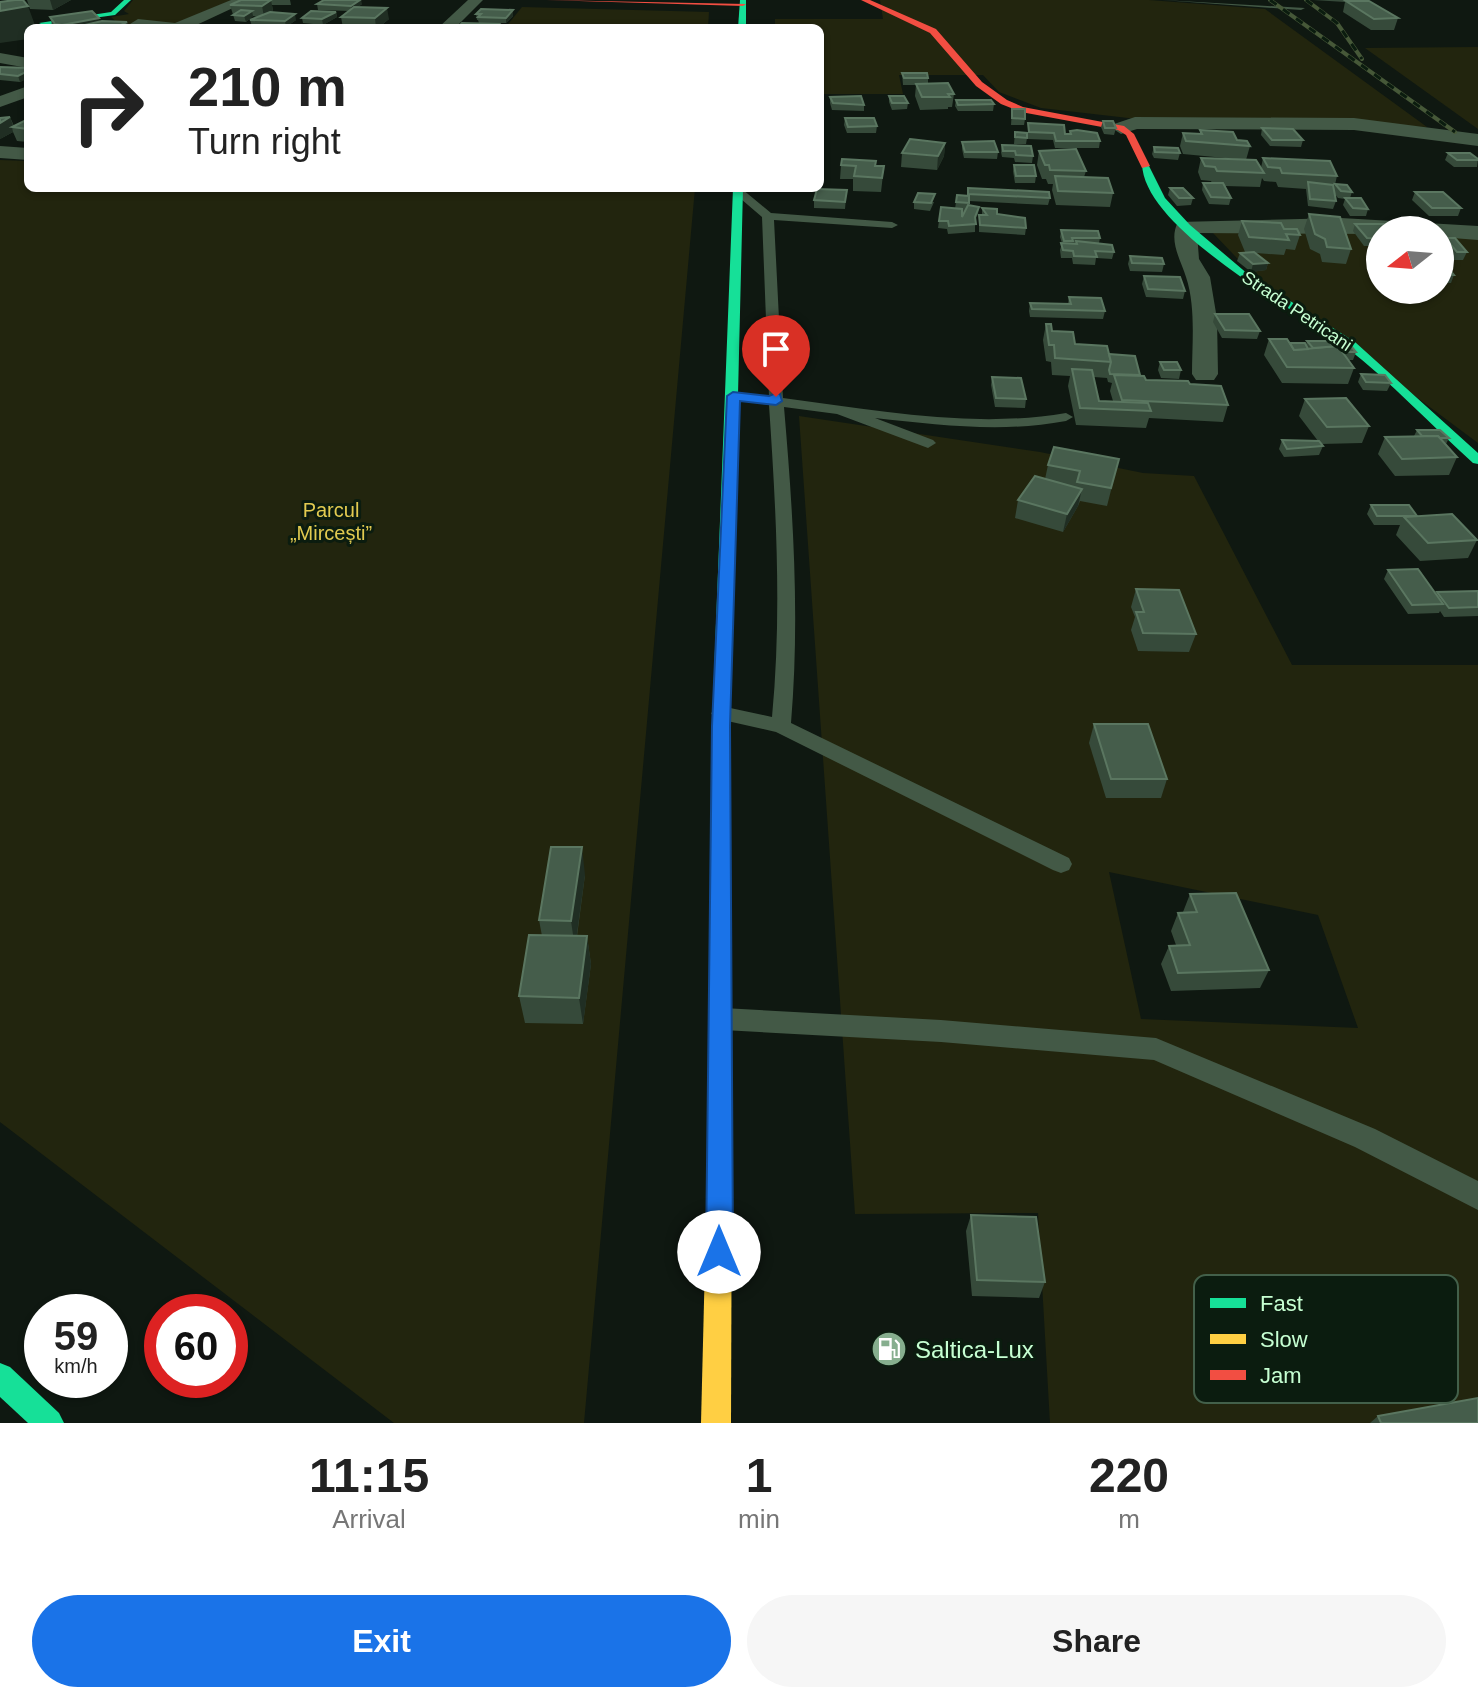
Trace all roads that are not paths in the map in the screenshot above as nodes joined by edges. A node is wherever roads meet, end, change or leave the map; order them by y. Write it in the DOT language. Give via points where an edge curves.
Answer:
graph roads {
  1 [pos="128,0"];
  2 [pos="243,0"];
  3 [pos="476,0"];
  4 [pos="549,0"];
  5 [pos="864,0"];
  6 [pos="1166,0"];
  7 [pos="743,2"];
  8 [pos="1301,8"];
  9 [pos="43,23"];
  10 [pos="186,24"];
  11 [pos="450,24"];
  12 [pos="742,24"];
  13 [pos="0,58"];
  14 [pos="24,62"];
  15 [pos="24,93"];
  16 [pos="0,102"];
  17 [pos="1121,128"];
  18 [pos="1478,140"];
  19 [pos="0,152"];
  20 [pos="24,154"];
  21 [pos="738,192"];
  22 [pos="740,192"];
  23 [pos="768,216"];
  24 [pos="892,225"];
  25 [pos="1186,227"];
  26 [pos="1478,233"];
  27 [pos="1198,277"];
  28 [pos="1245,277"];
  29 [pos="1205,374"];
  30 [pos="733,396"];
  31 [pos="776,401"];
  32 [pos="840,410"];
  33 [pos="1066,417"];
  34 [pos="928,443"];
  35 [pos="1478,460"];
  36 [pos="721,713"];
  37 [pos="781,726"];
  38 [pos="1061,864"];
  39 [pos="720,1019"];
  40 [pos="1478,1196"];
  41 [pos="0,1377"];
  42 [pos="49,1423"];
  43 [pos="716,1423"];
  1 -- 9 [label="main road" via="113,14"];
  2 -- 10 [label="street"];
  3 -- 11 [label="street"];
  4 -- 7 [label="main road"];
  5 -- 17 [label="main road" via="933,31 979,84 1004,102"];
  6 -- 8 [label="lane"];
  7 -- 12 [label="main road"];
  13 -- 14 [label="street"];
  15 -- 16 [label="street"];
  17 -- 18 [label="street" via="1135,123 1354,124"];
  17 -- 25 [label="main road, Strada Petricani" via="1130,134 1161,199"];
  19 -- 20 [label="street"];
  21 -- 30 [label="main road"];
  22 -- 23 [label="lane"];
  23 -- 24 [label="lane"];
  23 -- 31 [label="lane"];
  25 -- 26 [label="street" via="1341,225"];
  25 -- 27 [label="street" via="1188,259"];
  25 -- 28 [label="main road, Strada Petricani"];
  27 -- 28 [label="street"];
  27 -- 29 [label="street"];
  28 -- 35 [label="main road, Strada Petricani" via="1351,345"];
  30 -- 31 [label="lane"];
  30 -- 36 [label="main road"];
  31 -- 32 [label="lane"];
  31 -- 37 [label="lane" via="788,645"];
  32 -- 33 [label="lane" via="1032,424"];
  32 -- 34 [label="lane"];
  36 -- 37 [label="lane"];
  36 -- 39 [label="main road"];
  37 -- 38 [label="lane"];
  39 -- 40 [label="lane" via="1156,1049 1365,1138"];
  39 -- 43 [label="main road"];
  41 -- 42 [label="main road"];
}
